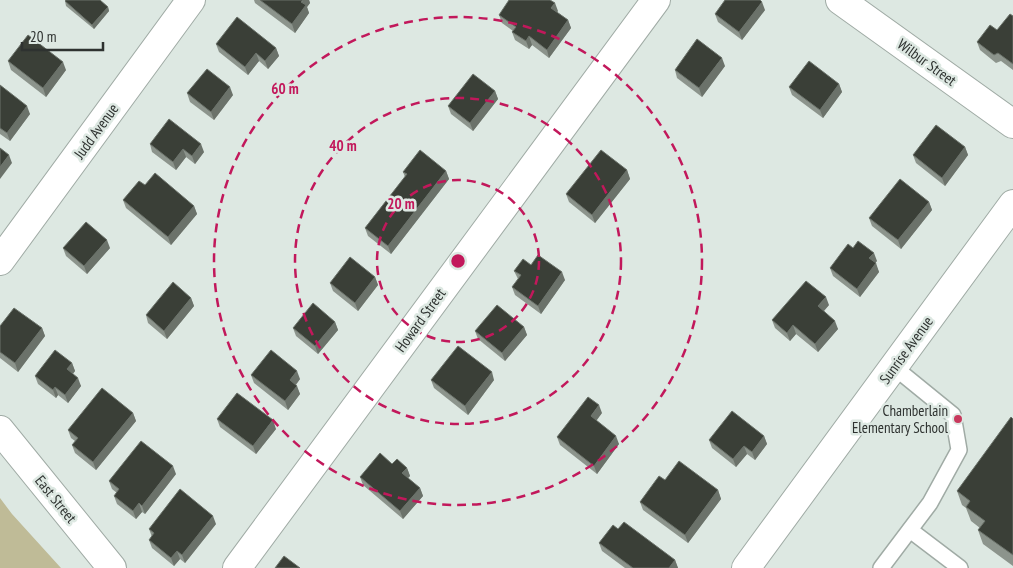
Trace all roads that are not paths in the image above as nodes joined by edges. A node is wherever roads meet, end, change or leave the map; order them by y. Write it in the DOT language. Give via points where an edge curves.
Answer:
graph roads {
  1 [pos="191,0"];
  2 [pos="656,0"];
  3 [pos="840,0"];
  4 [pos="1013,124"];
  5 [pos="1013,204"];
  6 [pos="0,261"];
  7 [pos="894,367"];
  8 [pos="0,430"];
  9 [pos="910,530"];
  10 [pos="112,568"];
  11 [pos="236,568"];
  12 [pos="746,568"];
  13 [pos="881,568"];
  14 [pos="960,568"];
  1 -- 6 [label="street, Judd Avenue"];
  2 -- 11 [label="street, Howard Street"];
  3 -- 4 [label="street, Wilbur Street"];
  5 -- 7 [label="street, Sunrise Avenue"];
  7 -- 9 [label="lane" via="953,415 959,450 930,503"];
  7 -- 12 [label="street, Sunrise Avenue"];
  8 -- 10 [label="street, East Street"];
  9 -- 13 [label="lane"];
  9 -- 14 [label="lane"];
}
